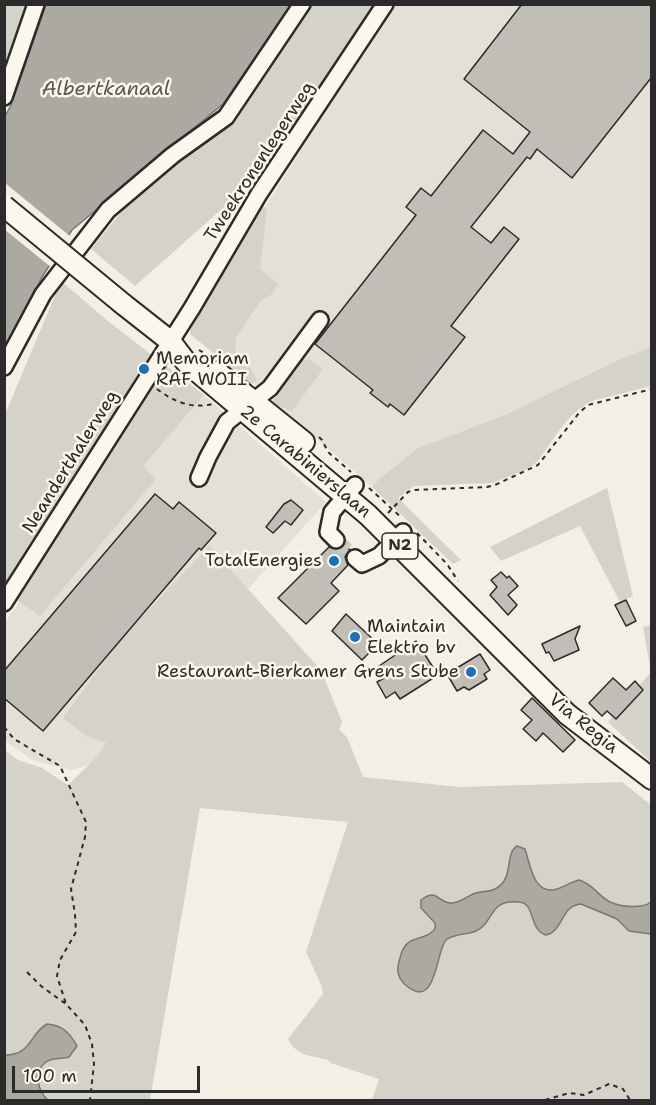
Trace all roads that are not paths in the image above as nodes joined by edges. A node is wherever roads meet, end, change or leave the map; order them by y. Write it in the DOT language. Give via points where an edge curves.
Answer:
graph roads {
  1 [pos="36,4"];
  2 [pos="302,4"];
  3 [pos="385,4"];
  4 [pos="4,97"];
  5 [pos="4,206"];
  6 [pos="320,320"];
  7 [pos="170,341"];
  8 [pos="4,367"];
  9 [pos="249,405"];
  10 [pos="199,478"];
  11 [pos="350,490"];
  12 [pos="405,532"];
  13 [pos="336,540"];
  14 [pos="355,558"];
  15 [pos="4,603"];
  16 [pos="545,687"];
  17 [pos="651,779"];
  1 -- 4 [label="street"];
  2 -- 8 [label="street" via="226,117 108,210 43,294"];
  3 -- 7 [label="street, Tweekronenlegerweg" via="259,194"];
  5 -- 7 [label="main road, 2e Carabinierslaan / N2, bridge"];
  6 -- 9 [label="street" via="270,388"];
  7 -- 9 [label="main road, 2e Carabinierslaan / N2" via="192,352"];
  7 -- 15 [label="street, Neanderthalerweg"];
  9 -- 10 [label="street" via="227,422"];
  9 -- 11 [label="main road, 2e Carabinierslaan / N2"];
  11 -- 12 [label="main road, 2e Carabinierslaan / N2"];
  11 -- 13 [label="street" via="332,512 328,532"];
  12 -- 14 [label="street" via="379,556 362,564"];
  12 -- 16 [label="main road, 2e Carabinierslaan / N2"];
  16 -- 17 [label="main road, Via Regia"];
}
